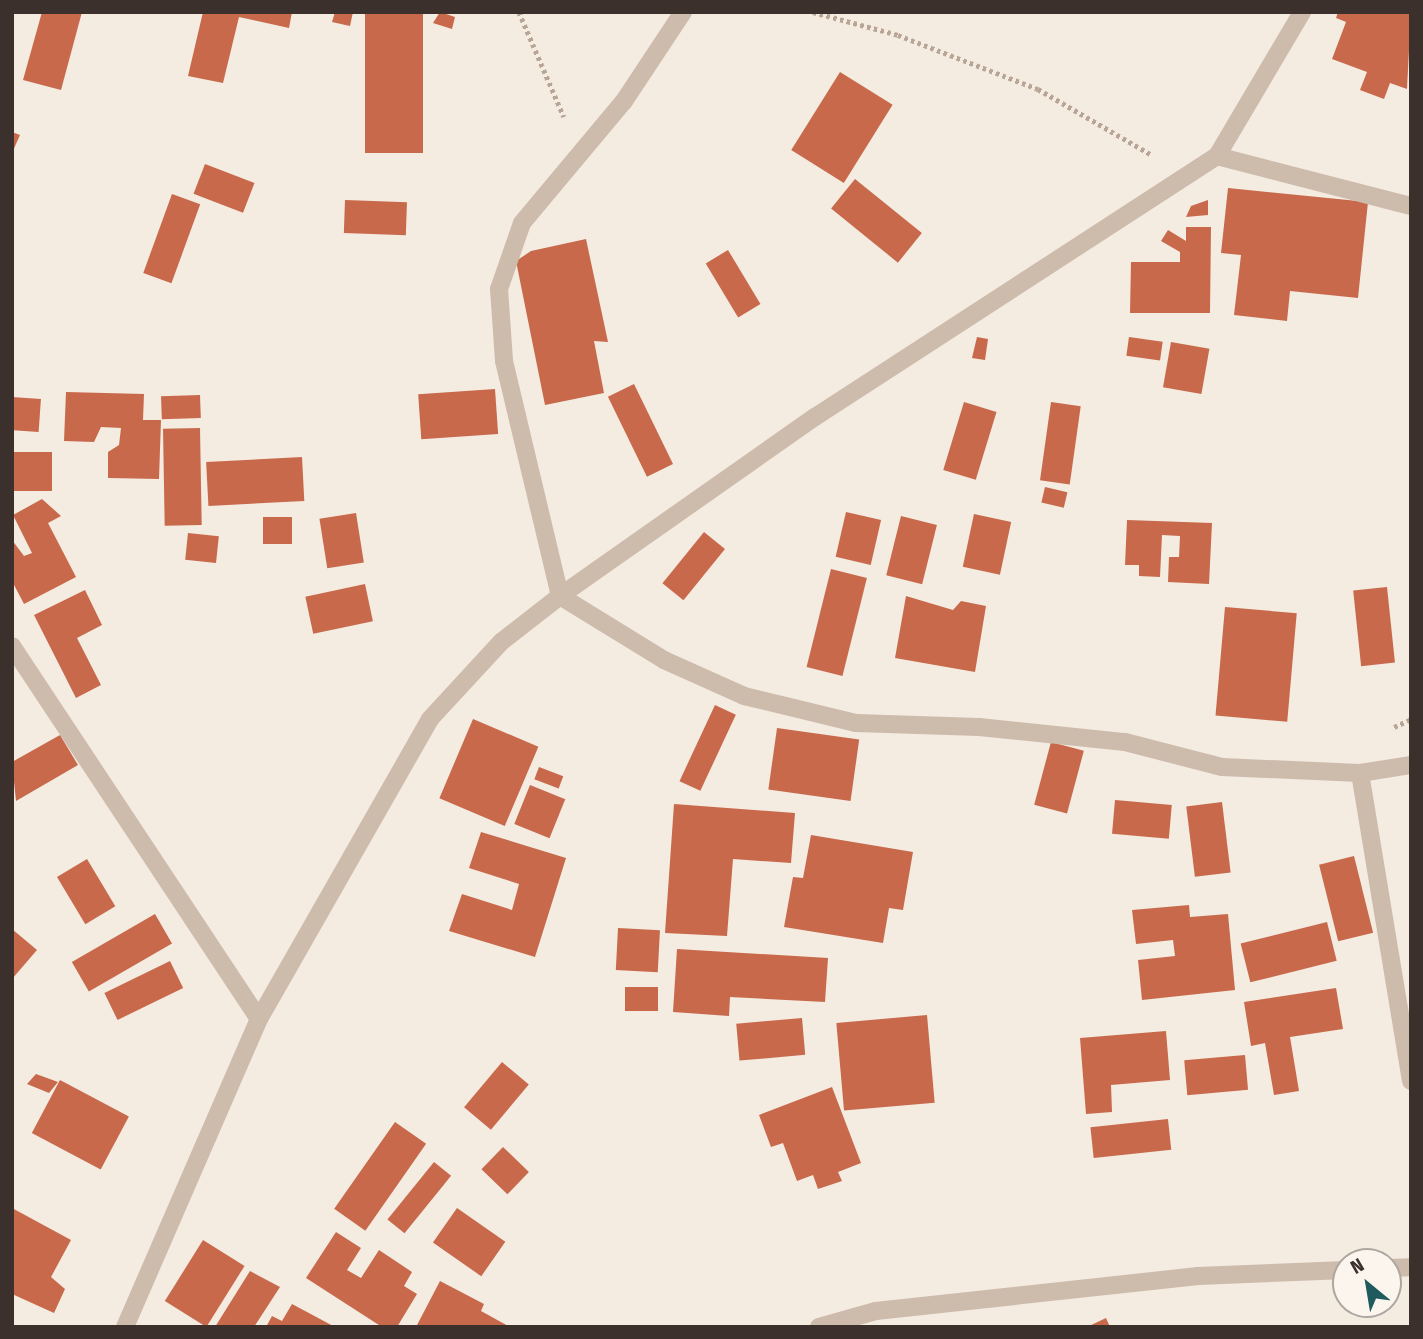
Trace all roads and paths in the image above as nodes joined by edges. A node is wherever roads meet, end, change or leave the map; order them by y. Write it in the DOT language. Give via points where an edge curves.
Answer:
graph roads {
  1 [pos="519,12"];
  2 [pos="683,12"];
  3 [pos="813,12"];
  4 [pos="1302,12"];
  5 [pos="580,156"];
  6 [pos="1217,156"];
  7 [pos="1190,178"];
  8 [pos="1411,206"];
  9 [pos="560,596"];
  10 [pos="12,646"];
  11 [pos="1411,765"];
  12 [pos="1360,773"];
  13 [pos="259,1019"];
  14 [pos="1411,1081"];
  15 [pos="1332,1271"];
  16 [pos="125,1327"];
  17 [pos="819,1327"];
  1 -- 5 [label="path"];
  2 -- 5 [label="street"];
  3 -- 7 [label="path" via="898,35 1038,89"];
  4 -- 6 [label="street"];
  5 -- 9 [label="street" via="523,223 499,289 503,360"];
  6 -- 7 [label="street"];
  6 -- 8 [label="street"];
  7 -- 9 [label="street" via="815,417"];
  9 -- 12 [label="street" via="664,660 744,696 856,723 979,727 1125,742 1222,767"];
  9 -- 13 [label="street" via="501,642 430,719"];
  10 -- 13 [label="street"];
  11 -- 12 [label="street"];
  12 -- 14 [label="street"];
  13 -- 16 [label="street"];
  15 -- 17 [label="street" via="1198,1276 890,1309"];
}
